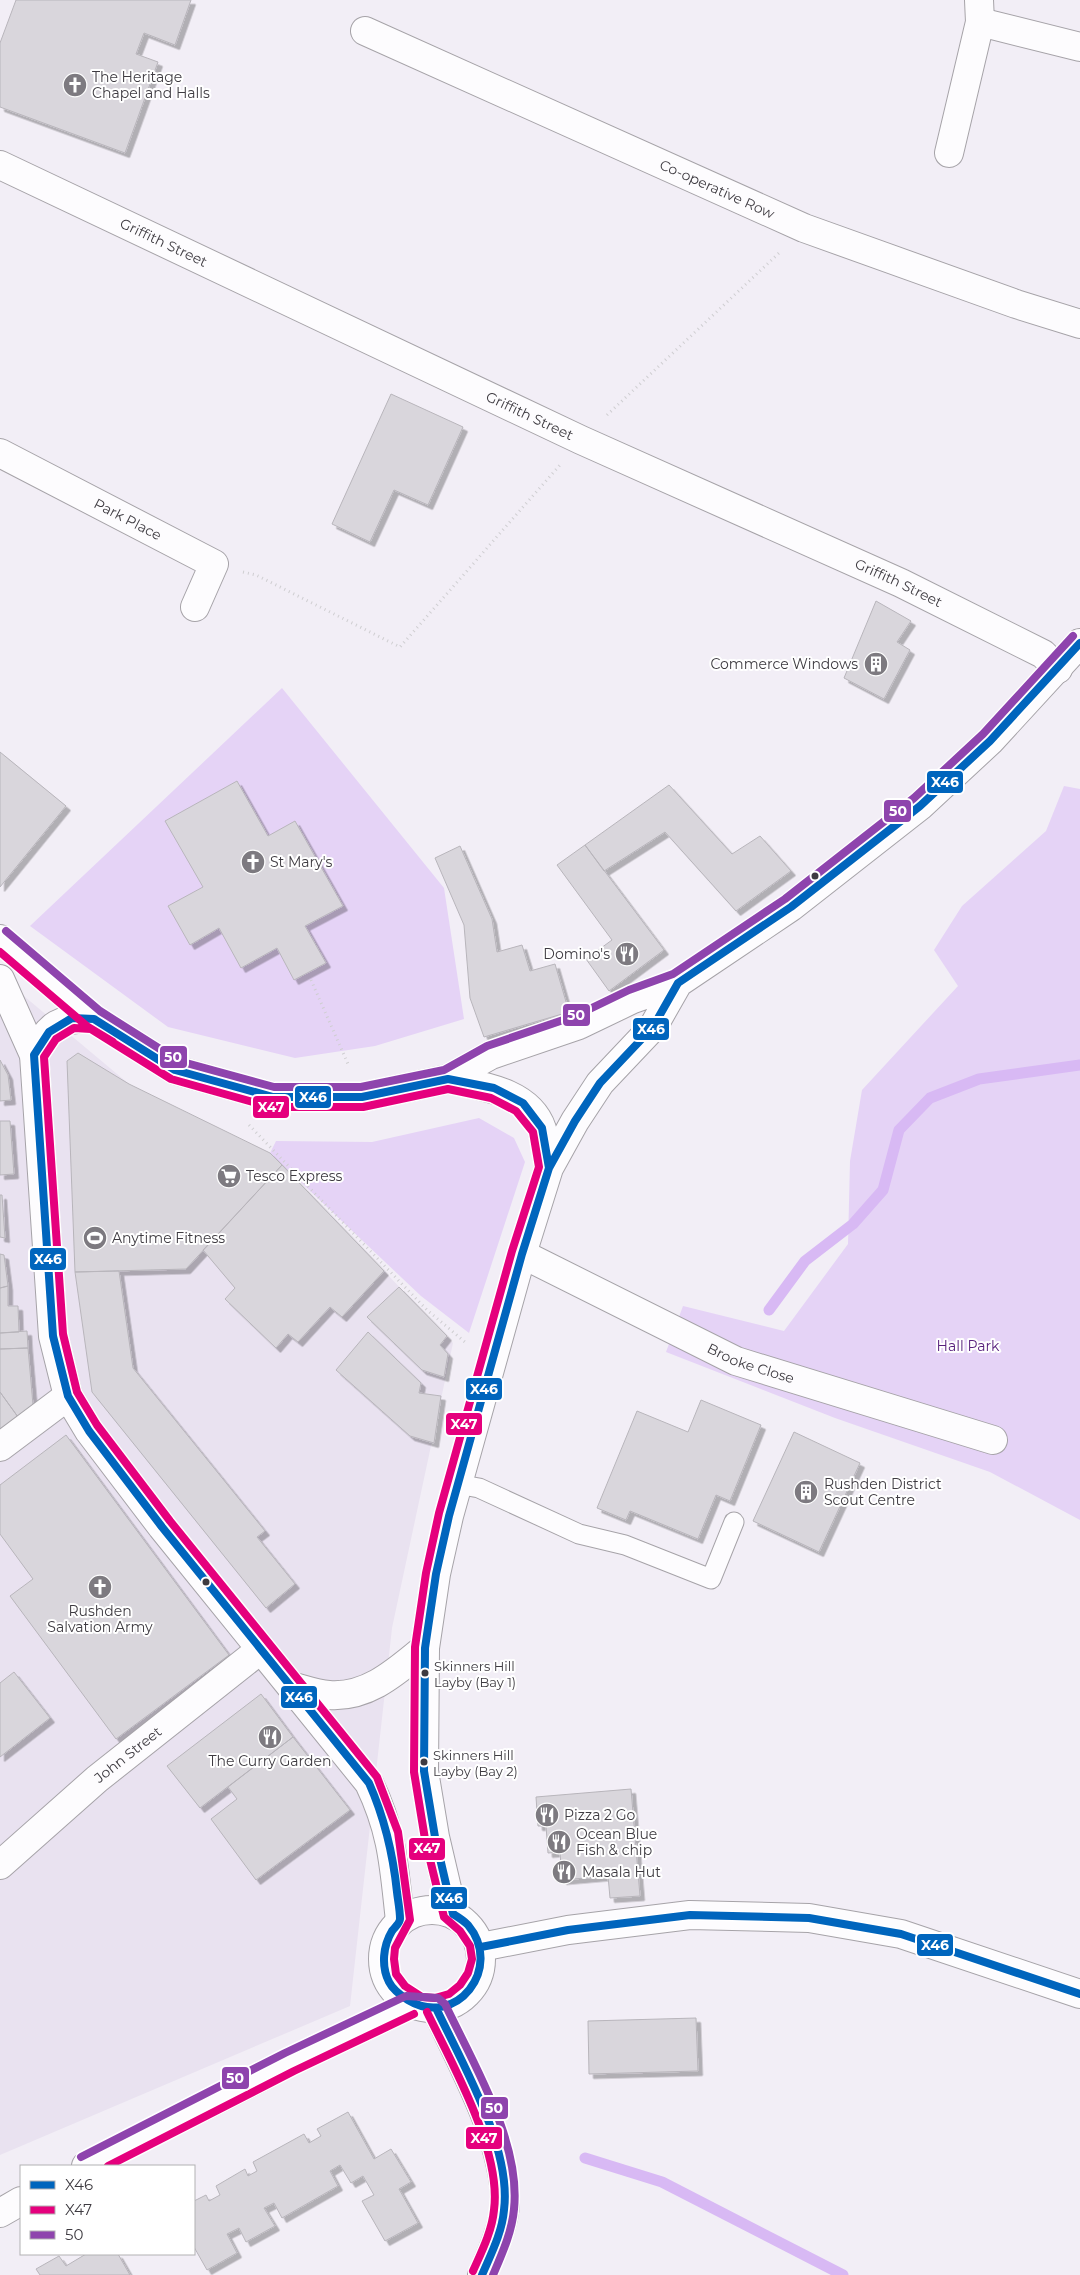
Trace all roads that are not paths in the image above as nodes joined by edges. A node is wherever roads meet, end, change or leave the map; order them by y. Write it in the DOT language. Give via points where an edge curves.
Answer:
graph roads {
  1 [pos="979,11"];
  2 [pos="365,31"];
  3 [pos="1080,47"];
  4 [pos="949,153"];
  5 [pos="0,165"];
  6 [pos="1080,324"];
  7 [pos="0,453"];
  8 [pos="194,606"];
  9 [pos="1080,643"];
  10 [pos="1058,669"];
  11 [pos="0,939"];
  12 [pos="0,979"];
  13 [pos="678,983"];
  14 [pos="8,1014"];
  15 [pos="94,1019"];
  16 [pos="34,1055"];
  17 [pos="448,1079"];
  18 [pos="549,1168"];
  19 [pos="522,1254"];
  20 [pos="68,1396"];
  21 [pos="993,1440"];
  22 [pos="0,1447"];
  23 [pos="457,1484"];
  24 [pos="734,1522"];
  25 [pos="425,1648"];
  26 [pos="260,1650"];
  27 [pos="291,1686"];
  28 [pos="0,1865"];
  29 [pos="453,1914"];
  30 [pos="400,1921"];
  31 [pos="481,1947"];
  32 [pos="1080,1994"];
  33 [pos="423,2006"];
  34 [pos="88,2165"];
  35 [pos="20,2202"];
  36 [pos="0,2213"];
  37 [pos="482,2275"];
  1 -- 3 [label="street"];
  1 -- 4 [label="street"];
  2 -- 6 [label="street, Co-operative Row" via="804,228"];
  5 -- 10 [label="street, Griffith Street" via="581,440 901,583 1043,654"];
  7 -- 8 [label="street, Park Place" via="214,564"];
  9 -- 10 [label="street"];
  10 -- 13 [label="street" via="920,806 791,907"];
  11 -- 15 [label="street"];
  12 -- 14 [label="street"];
  13 -- 17 [label="street" via="633,999 579,1025 490,1054"];
  13 -- 18 [label="street" via="652,1027 600,1083"];
  14 -- 16 [label="street"];
  15 -- 16 [label="street" via="72,1018 55,1025 42,1037"];
  15 -- 17 [label="street" via="175,1070 273,1097 362,1097"];
  16 -- 20 [label="street" via="54,1336"];
  17 -- 18 [label="street" via="494,1088 523,1103 542,1128"];
  18 -- 19 [label="street"];
  19 -- 21 [label="street, Brooke Close" via="736,1361"];
  19 -- 23 [label="street"];
  20 -- 22 [label="street"];
  20 -- 26 [label="street" via="89,1431 150,1512"];
  23 -- 24 [label="lane" via="479,1488 579,1534 625,1544 711,1579"];
  23 -- 25 [label="street" via="436,1574"];
  25 -- 27 [label="street" via="390,1677 363,1691 329,1695"];
  25 -- 29 [label="street" via="424,1771"];
  26 -- 27 [label="street"];
  26 -- 28 [label="street, John Street" via="97,1779"];
  27 -- 30 [label="street" via="369,1783 383,1812 392,1848"];
  29 -- 30 [label="street" via="438,1909 421,1910"];
  29 -- 31 [label="street" via="469,1926"];
  30 -- 33 [label="street" via="391,1931 384,1948 386,1977 394,1989"];
  31 -- 32 [label="street" via="568,1930 690,1915 809,1918 901,1934"];
  31 -- 33 [label="street" via="479,1976 470,1991 455,2003"];
  33 -- 34 [label="street" via="290,2062"];
  33 -- 37 [label="street" via="496,2145 505,2204 493,2250"];
  35 -- 36 [label="street"];
}
